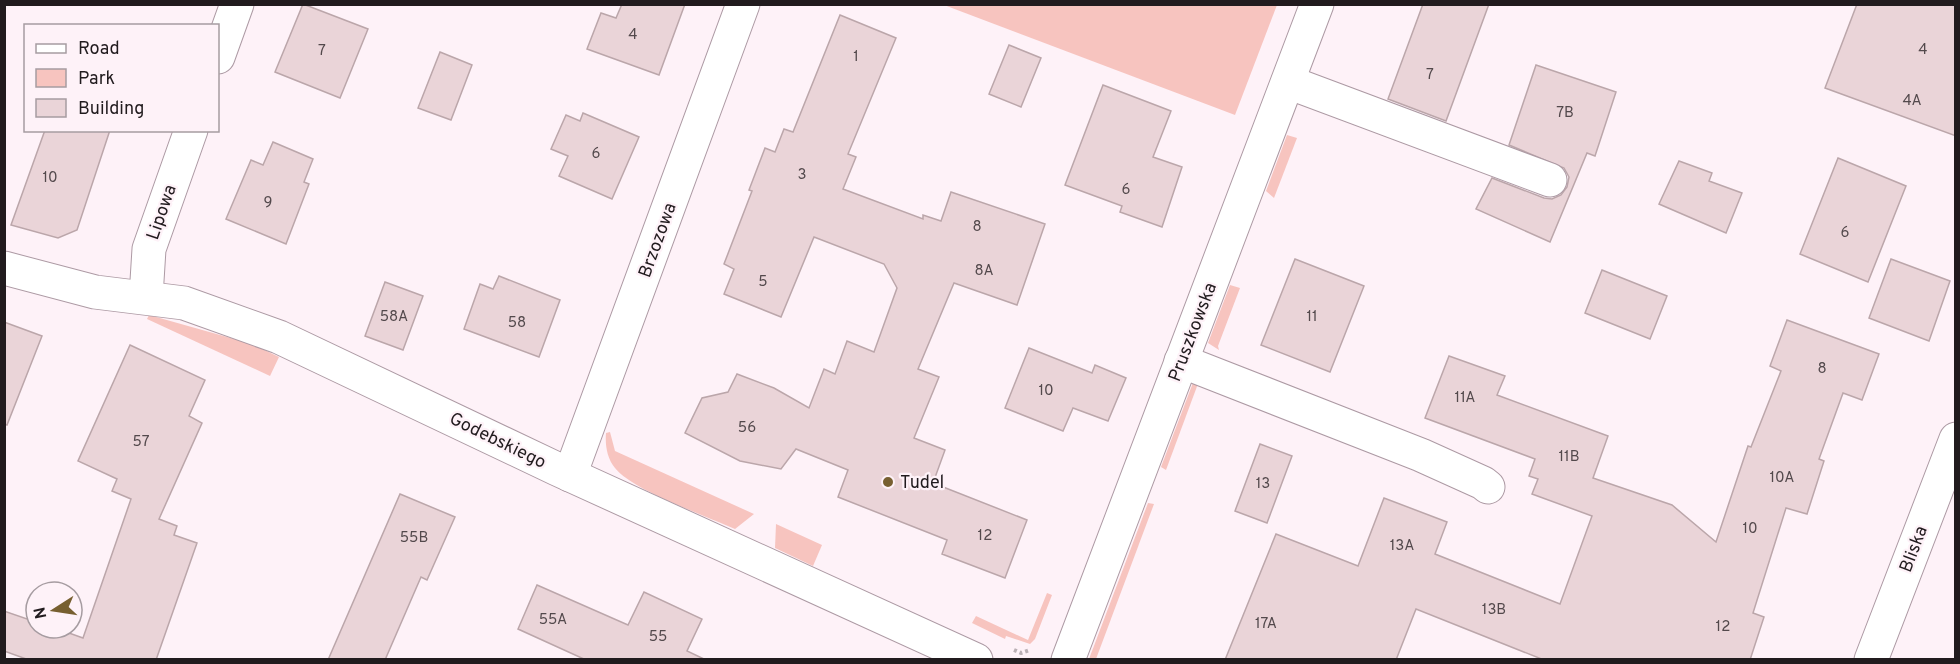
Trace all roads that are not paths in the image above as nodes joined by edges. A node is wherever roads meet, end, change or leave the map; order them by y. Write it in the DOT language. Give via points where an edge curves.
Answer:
graph roads {
  1 [pos="237,4"];
  2 [pos="743,4"];
  3 [pos="1317,4"];
  4 [pos="219,54"];
  5 [pos="1288,82"];
  6 [pos="190,132"];
  7 [pos="1550,180"];
  8 [pos="4,268"];
  9 [pos="146,297"];
  10 [pos="1181,361"];
  11 [pos="1956,439"];
  12 [pos="570,475"];
  13 [pos="1488,488"];
  14 [pos="976,660"];
  15 [pos="1068,660"];
  16 [pos="1871,660"];
  1 -- 4 [label="street"];
  2 -- 12 [label="street, Brzozowa"];
  3 -- 5 [label="street, Pruszkowska"];
  5 -- 7 [label="street"];
  5 -- 10 [label="street, Pruszkowska"];
  6 -- 9 [label="street, Lipowa" via="149,249"];
  8 -- 9 [label="street, Godebskiego" via="95,292"];
  9 -- 12 [label="street, Godebskiego" via="210,311 279,337"];
  10 -- 13 [label="street" via="1421,455"];
  10 -- 15 [label="street, Pruszkowska"];
  11 -- 16 [label="street, Bliska"];
  12 -- 14 [label="street, Godebskiego"];
}
